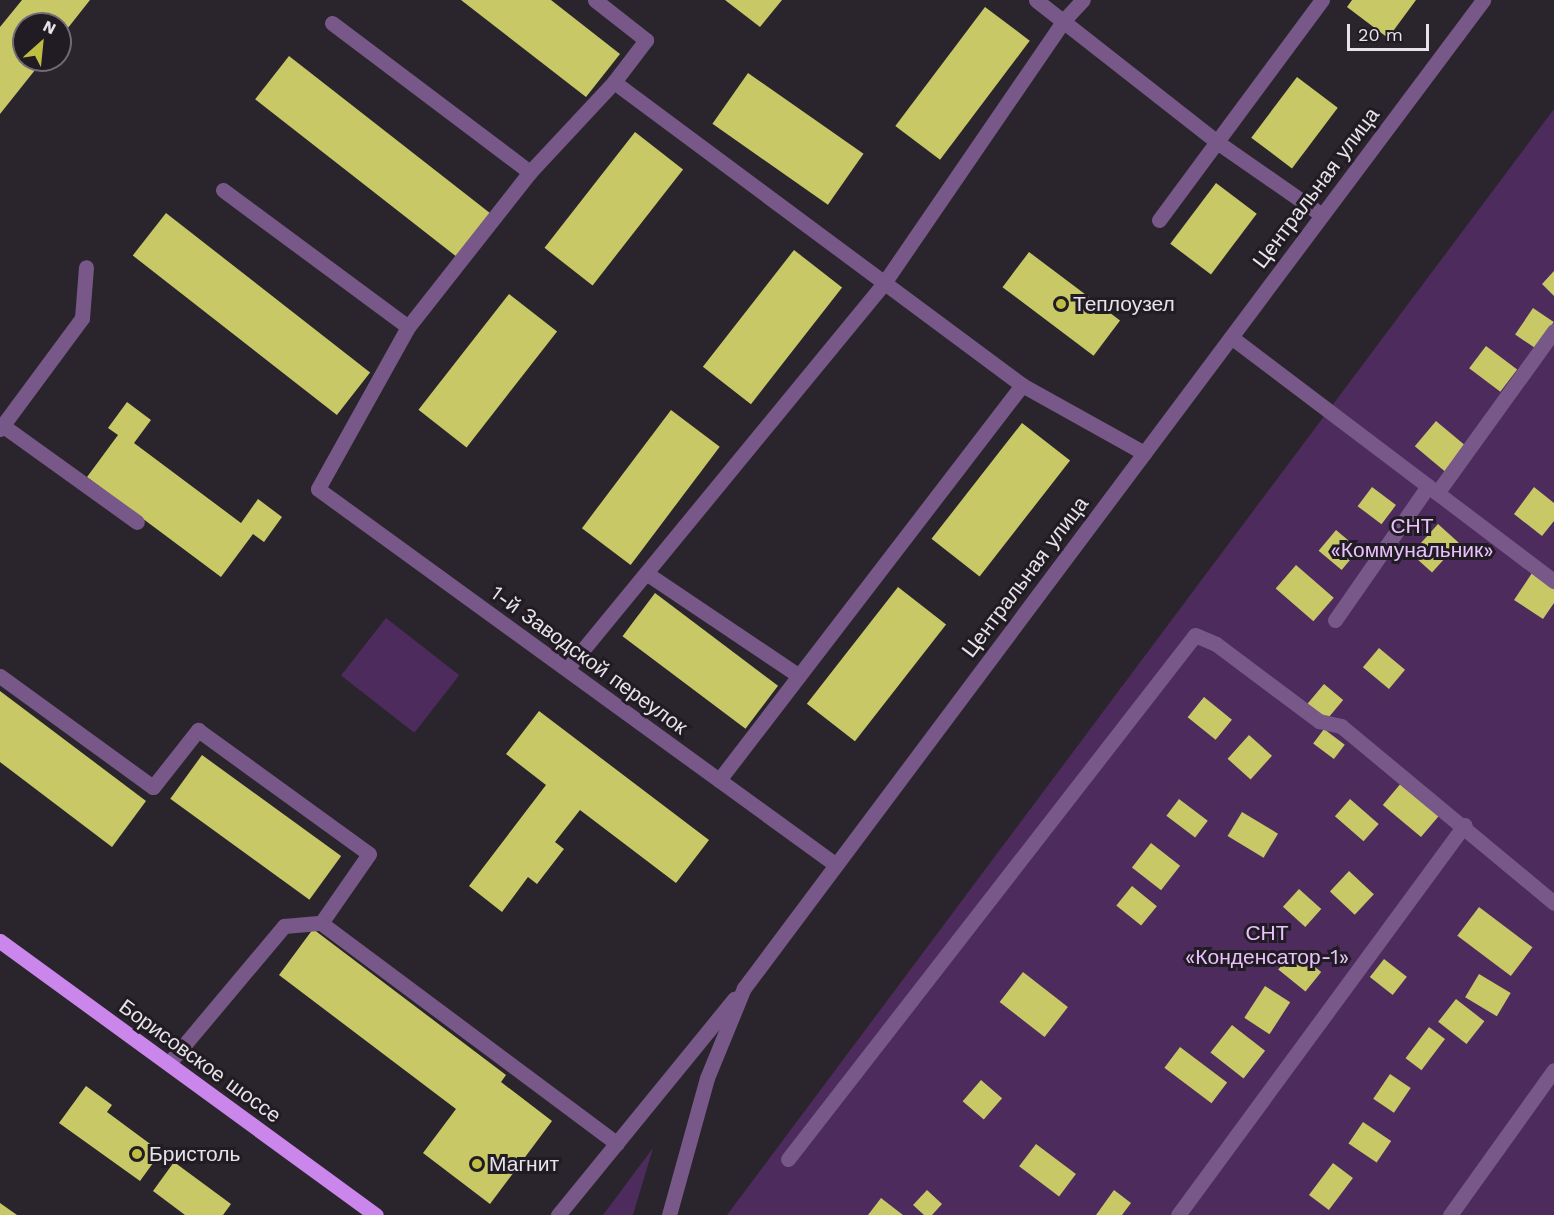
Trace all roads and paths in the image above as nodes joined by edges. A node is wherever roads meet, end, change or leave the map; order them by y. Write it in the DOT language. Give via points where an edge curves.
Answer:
graph roads {
  1 [pos="595,0"];
  2 [pos="1036,0"];
  3 [pos="1083,0"];
  4 [pos="1322,0"];
  5 [pos="1483,0"];
  6 [pos="1065,19"];
  7 [pos="332,23"];
  8 [pos="614,82"];
  9 [pos="1217,142"];
  10 [pos="530,172"];
  11 [pos="223,190"];
  12 [pos="1322,215"];
  13 [pos="1159,220"];
  14 [pos="86,267"];
  15 [pos="884,283"];
  16 [pos="408,327"];
  17 [pos="1553,335"];
  18 [pos="1231,337"];
  19 [pos="1022,385"];
  20 [pos="1,427"];
  21 [pos="1144,453"];
  22 [pos="1433,490"];
  23 [pos="137,522"];
  24 [pos="646,573"];
  25 [pos="1554,582"];
  26 [pos="1335,620"];
  27 [pos="567,669"];
  28 [pos="0,675"];
  29 [pos="799,676"];
  30 [pos="719,780"];
  31 [pos="1465,825"];
  32 [pos="836,865"];
  33 [pos="1554,903"];
  34 [pos="321,923"];
  35 [pos="0,941"];
  36 [pos="744,988"];
  37 [pos="169,1063"];
  38 [pos="1554,1070"];
  39 [pos="617,1144"];
  40 [pos="788,1159"];
  41 [pos="376,1215"];
  42 [pos="558,1215"];
  43 [pos="669,1215"];
  44 [pos="1178,1215"];
  45 [pos="1450,1215"];
  1 -- 8 [label="street" via="646,40"];
  2 -- 6 [label="street"];
  3 -- 6 [label="street"];
  4 -- 9 [label="street"];
  5 -- 12 [label="street, Центральная улица"];
  6 -- 9 [label="street"];
  6 -- 15 [label="street"];
  7 -- 10 [label="street"];
  8 -- 10 [label="street"];
  8 -- 15 [label="street"];
  9 -- 12 [label="street"];
  9 -- 13 [label="street"];
  10 -- 16 [label="street"];
  11 -- 16 [label="street"];
  12 -- 18 [label="street, Центральная улица"];
  14 -- 20 [label="street" via="81,318"];
  15 -- 19 [label="street"];
  15 -- 24 [label="street"];
  16 -- 27 [label="street, 1-й Заводской переулок" via="318,489"];
  17 -- 22 [label="street"];
  18 -- 21 [label="street, Центральная улица"];
  18 -- 22 [label="street"];
  19 -- 21 [label="street"];
  19 -- 29 [label="street"];
  20 -- 23 [label="street"];
  21 -- 32 [label="street, Центральная улица"];
  22 -- 25 [label="street"];
  22 -- 26 [label="street"];
  24 -- 27 [label="street"];
  24 -- 29 [label="street"];
  27 -- 30 [label="street, 1-й Заводской переулок"];
  28 -- 34 [label="street" via="153,787 198,730 369,854"];
  29 -- 30 [label="street"];
  30 -- 32 [label="street, 1-й Заводской переулок"];
  31 -- 33 [label="street"];
  31 -- 40 [label="street" via="1341,726 1319,721 1216,644 1195,635"];
  31 -- 44 [label="street"];
  32 -- 36 [label="street, Центральная улица"];
  34 -- 37 [label="street" via="284,926"];
  34 -- 39 [label="street"];
  35 -- 37 [label="main road, Борисовское шоссе"];
  36 -- 39 [label="street"];
  36 -- 43 [label="street, Центральная улица" via="707,1078"];
  37 -- 41 [label="main road, Борисовское шоссе"];
  38 -- 45 [label="street"];
  39 -- 42 [label="street"];
}
